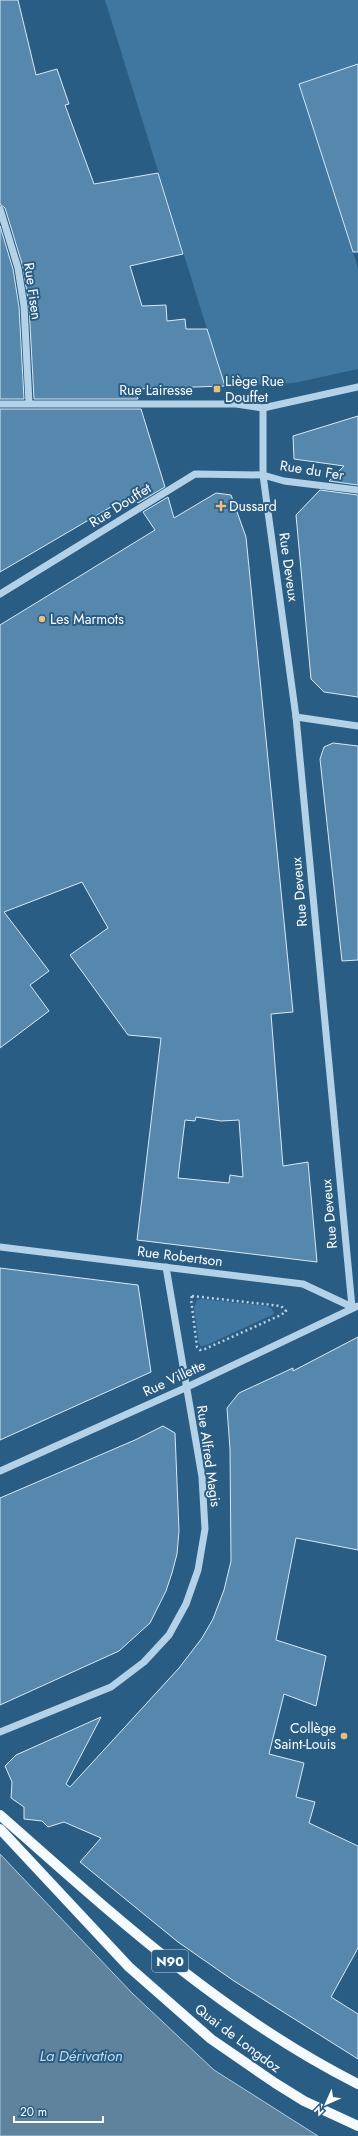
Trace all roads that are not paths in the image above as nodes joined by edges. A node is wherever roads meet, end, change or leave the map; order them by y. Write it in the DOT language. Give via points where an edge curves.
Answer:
graph roads {
  1 [pos="0,209"];
  2 [pos="358,387"];
  3 [pos="29,402"];
  4 [pos="0,404"];
  5 [pos="263,408"];
  6 [pos="263,475"];
  7 [pos="358,490"];
  8 [pos="0,594"];
  9 [pos="296,717"];
  10 [pos="358,726"];
  11 [pos="0,1247"];
  12 [pos="166,1267"];
  13 [pos="355,1306"];
  14 [pos="185,1388"];
  15 [pos="0,1472"];
  16 [pos="0,1732"];
  17 [pos="0,1815"];
  18 [pos="0,1829"];
  19 [pos="358,2084"];
  20 [pos="358,2126"];
  1 -- 3 [label="street, Rue Fisen" via="18,268 24,306"];
  2 -- 5 [label="street, Rue Lairesse"];
  3 -- 4 [label="street, Rue Lairesse"];
  3 -- 5 [label="street, Rue Lairesse" via="236,404"];
  5 -- 6 [label="street, Rue Deveux"];
  6 -- 7 [label="street, Rue du Fer" via="284,481"];
  6 -- 8 [label="street, Rue Douffet" via="194,474"];
  6 -- 9 [label="street, Rue Deveux"];
  9 -- 10 [label="street"];
  9 -- 13 [label="street, Rue Deveux"];
  11 -- 12 [label="street, Rue Robertson"];
  12 -- 13 [label="street, Rue Robertson" via="303,1284"];
  12 -- 14 [label="street, Rue Alfred Magis"];
  13 -- 14 [label="street, Rue Villette"];
  14 -- 15 [label="street, Rue Villette"];
  14 -- 16 [label="street, Rue Alfred Magis" via="202,1476 205,1529 198,1570 186,1604 169,1635 144,1662 111,1687"];
  17 -- 19 [label="main road, N90" via="145,1942 227,2006 296,2050"];
  18 -- 20 [label="main road, Quai de Longdoz / N90" via="129,1967 211,2039 304,2101"];
}
